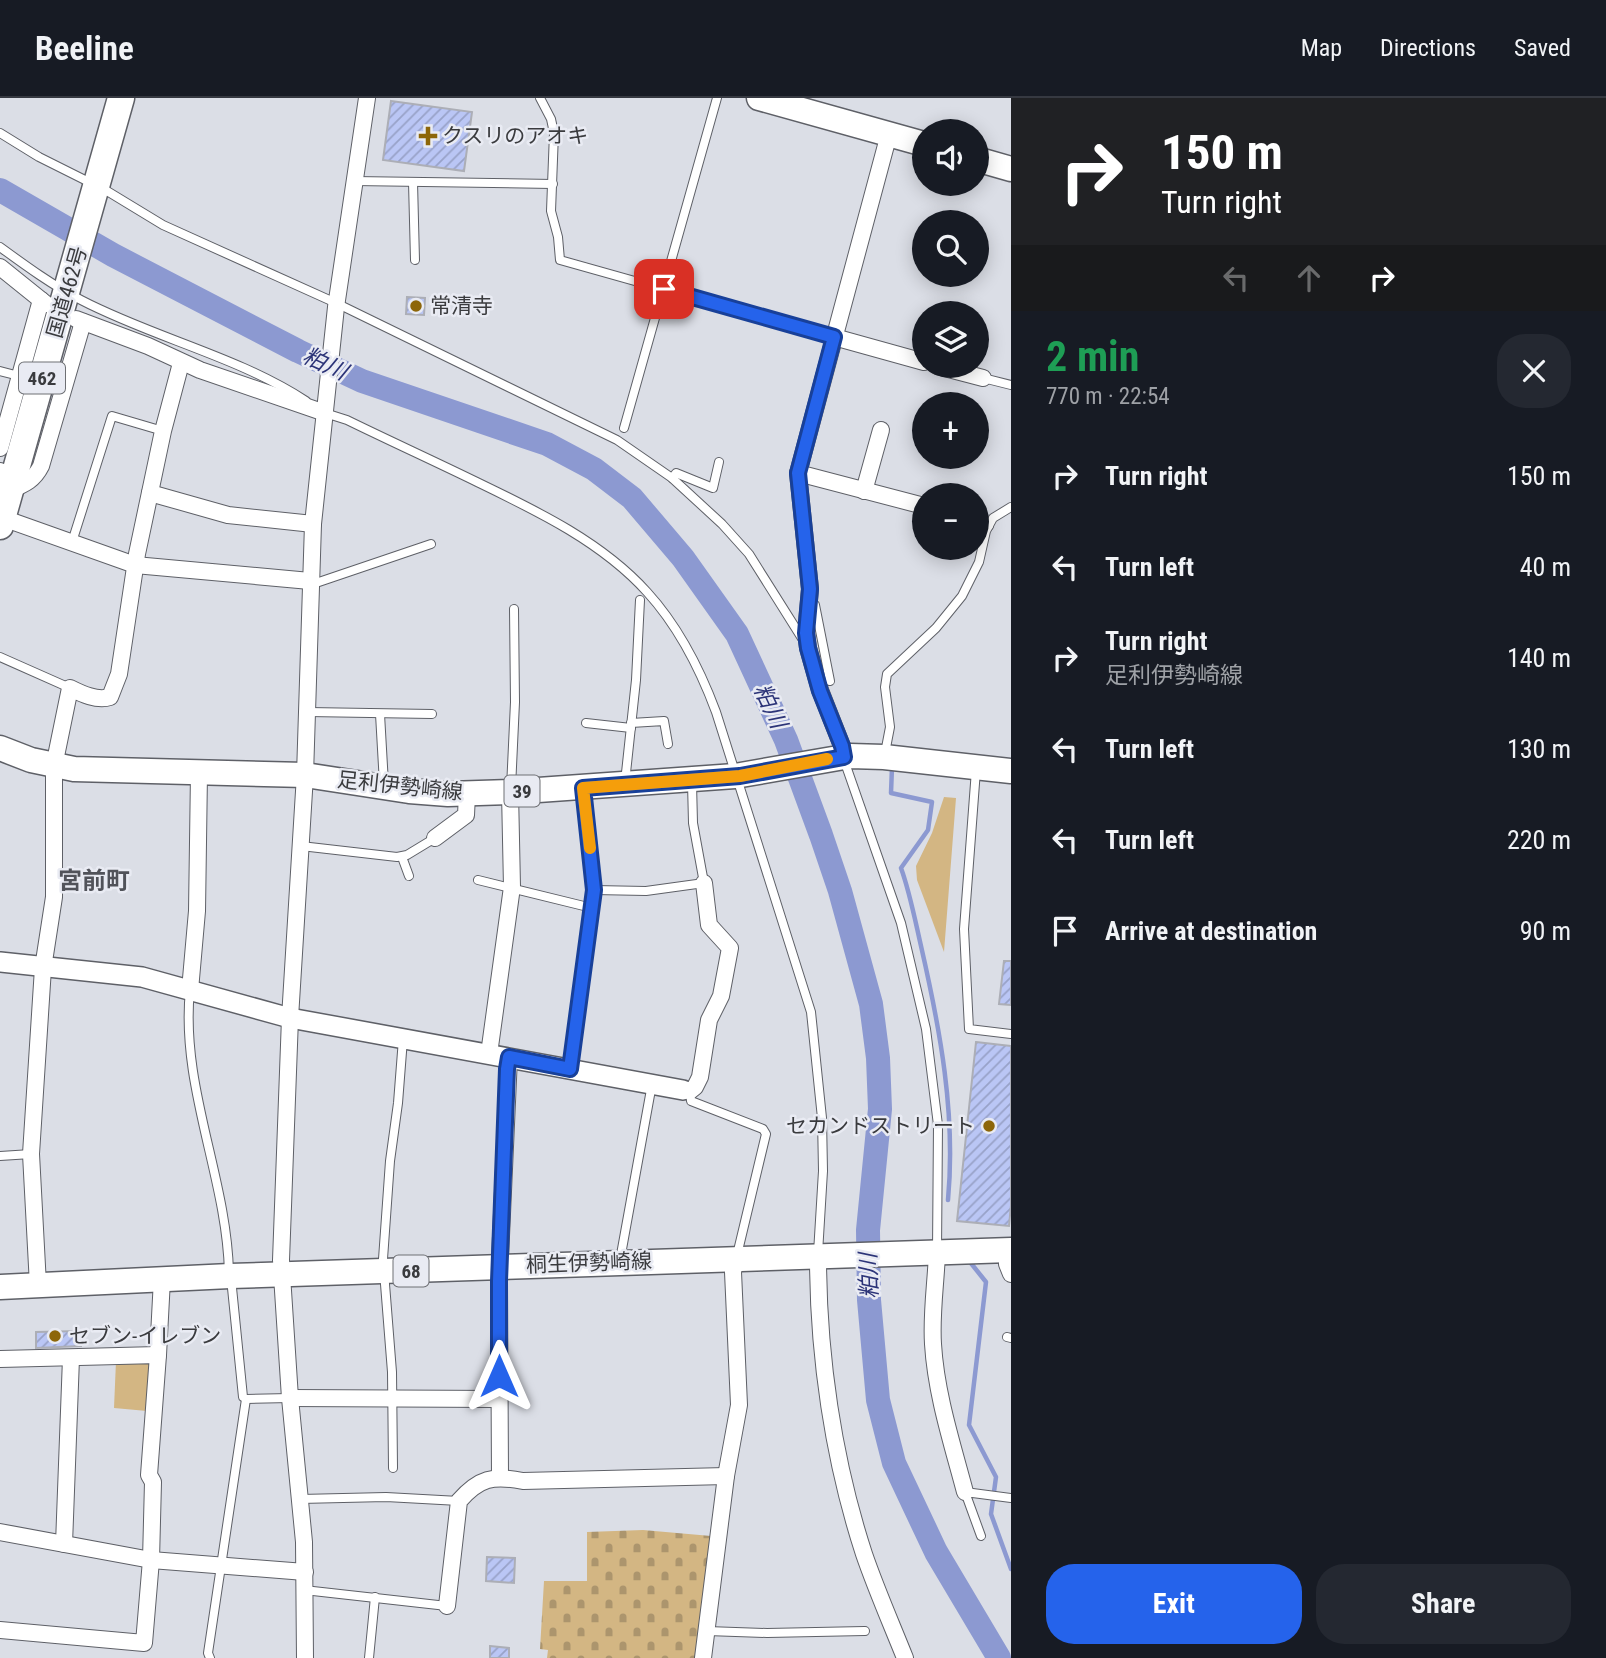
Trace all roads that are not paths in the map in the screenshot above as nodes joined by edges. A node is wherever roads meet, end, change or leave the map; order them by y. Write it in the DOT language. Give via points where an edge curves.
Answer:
graph roads {
  1 [pos="121,98"];
  2 [pos="367,98"];
  3 [pos="540,98"];
  4 [pos="717,98"];
  5 [pos="759,98"];
  6 [pos="806,104"];
  7 [pos="0,133"];
  8 [pos="889,134"];
  9 [pos="912,141"];
  10 [pos="989,163"];
  11 [pos="1011,169"];
  12 [pos="354,180"];
  13 [pos="413,182"];
  14 [pos="553,184"];
  15 [pos="96,187"];
  16 [pos="0,247"];
  17 [pos="415,260"];
  18 [pos="0,267"];
  19 [pos="664,289"];
  20 [pos="55,296"];
  21 [pos="336,305"];
  22 [pos="834,337"];
  23 [pos="912,359"];
  24 [pos="181,363"];
  25 [pos="0,370"];
  26 [pos="19,376"];
  27 [pos="979,378"];
  28 [pos="983,379"];
  29 [pos="1011,385"];
  30 [pos="324,410"];
  31 [pos="624,428"];
  32 [pos="881,430"];
  33 [pos="163,431"];
  34 [pos="0,448"];
  35 [pos="719,462"];
  36 [pos="798,473"];
  37 [pos="673,478"];
  38 [pos="6,480"];
  39 [pos="864,491"];
  40 [pos="150,493"];
  41 [pos="912,503"];
  42 [pos="1011,507"];
  43 [pos="1,520"];
  44 [pos="313,524"];
  45 [pos="989,526"];
  46 [pos="72,543"];
  47 [pos="431,544"];
  48 [pos="980,560"];
  49 [pos="135,565"];
  50 [pos="310,583"];
  51 [pos="810,589"];
  52 [pos="640,600"];
  53 [pos="514,609"];
  54 [pos="808,648"];
  55 [pos="0,657"];
  56 [pos="830,681"];
  57 [pos="70,688"];
  58 [pos="308,712"];
  59 [pos="380,714"];
  60 [pos="432,714"];
  61 [pos="586,723"];
  62 [pos="631,726"];
  63 [pos="668,744"];
  64 [pos="0,748"];
  65 [pos="841,757"];
  66 [pos="884,757"];
  67 [pos="54,766"];
  68 [pos="976,767"];
  69 [pos="1011,771"];
  70 [pos="199,773"];
  71 [pos="305,775"];
  72 [pos="738,776"];
  73 [pos="692,780"];
  74 [pos="625,785"];
  75 [pos="384,787"];
  76 [pos="583,788"];
  77 [pos="510,792"];
  78 [pos="467,794"];
  79 [pos="435,838"];
  80 [pos="300,846"];
  81 [pos="402,857"];
  82 [pos="409,876"];
  83 [pos="478,880"];
  84 [pos="704,883"];
  85 [pos="512,887"];
  86 [pos="594,890"];
  87 [pos="592,908"];
  88 [pos="0,962"];
  89 [pos="43,968"];
  90 [pos="190,990"];
  91 [pos="290,1018"];
  92 [pos="1011,1034"];
  93 [pos="403,1039"];
  94 [pos="489,1054"];
  95 [pos="509,1057"];
  96 [pos="570,1069"];
  97 [pos="652,1084"];
  98 [pos="686,1091"];
  99 [pos="32,1154"];
  100 [pos="0,1156"];
  101 [pos="934,1252"];
  102 [pos="820,1255"];
  103 [pos="736,1258"];
  104 [pos="1010,1258"];
  105 [pos="620,1262"];
  106 [pos="500,1267"];
  107 [pos="383,1273"];
  108 [pos="282,1275"];
  109 [pos="230,1276"];
  110 [pos="162,1279"];
  111 [pos="38,1285"];
  112 [pos="0,1287"];
  113 [pos="158,1355"];
  114 [pos="71,1358"];
  115 [pos="0,1359"];
  116 [pos="290,1398"];
  117 [pos="246,1399"];
  118 [pos="499,1399"];
  119 [pos="392,1400"];
  120 [pos="393,1468"];
  121 [pos="726,1476"];
  122 [pos="500,1477"];
  123 [pos="965,1492"];
  124 [pos="1011,1498"];
  125 [pos="300,1499"];
  126 [pos="459,1502"];
  127 [pos="0,1532"];
  128 [pos="981,1536"];
  129 [pos="64,1544"];
  130 [pos="151,1560"];
  131 [pos="223,1564"];
  132 [pos="305,1572"];
  133 [pos="304,1590"];
  134 [pos="375,1597"];
  135 [pos="447,1606"];
  136 [pos="0,1630"];
  137 [pos="707,1631"];
  138 [pos="865,1631"];
  139 [pos="144,1650"];
  140 [pos="209,1658"];
  141 [pos="305,1658"];
  142 [pos="369,1658"];
  143 [pos="703,1658"];
  144 [pos="905,1658"];
  1 -- 15 [label="highway, 国道462号 / 462"];
  2 -- 12 [label="street"];
  3 -- 14 [label="lane" via="554,133"];
  4 -- 19 [label="lane"];
  5 -- 6 [label="main road"];
  6 -- 8 [label="main road"];
  7 -- 15 [label="lane"];
  8 -- 9 [label="main road"];
  8 -- 22 [label="street"];
  10 -- 11 [label="main road"];
  12 -- 13 [label="lane"];
  12 -- 21 [label="street"];
  13 -- 14 [label="lane"];
  13 -- 17 [label="lane"];
  14 -- 19 [label="lane" via="551,211 560,260"];
  15 -- 20 [label="highway, 国道462号 / 462"];
  15 -- 21 [label="lane" via="163,225"];
  16 -- 20 [label="lane"];
  18 -- 20 [label="street"];
  19 -- 22 [label="lane"];
  19 -- 31 [label="lane"];
  20 -- 26 [label="street"];
  20 -- 30 [label="lane" via="82,301 265,378"];
  20 -- 38 [label="highway, 国道462号 / 462"];
  21 -- 30 [label="street"];
  21 -- 37 [label="lane" via="573,417"];
  22 -- 23 [label="street"];
  22 -- 36 [label="street"];
  24 -- 30 [label="street"];
  24 -- 33 [label="street"];
  24 -- 38 [label="street" via="79,320 36,475 29,482"];
  25 -- 26 [label="lane"];
  26 -- 34 [label="street"];
  27 -- 28 [label="street"];
  28 -- 29 [label="lane"];
  30 -- 44 [label="street"];
  30 -- 72 [label="lane" via="561,526 626,572 648,593 688,648"];
  32 -- 39 [label="street"];
  33 -- 40 [label="street"];
  33 -- 46 [label="lane" via="112,416"];
  35 -- 37 [label="lane" via="713,488 676,473"];
  36 -- 39 [label="street"];
  36 -- 51 [label="street"];
  37 -- 54 [label="lane" via="749,554"];
  38 -- 43 [label="highway, 国道462号 / 462"];
  39 -- 41 [label="street"];
  40 -- 44 [label="street" via="228,515"];
  40 -- 49 [label="street"];
  42 -- 45 [label="lane"];
  43 -- 46 [label="street"];
  44 -- 50 [label="street"];
  46 -- 49 [label="street"];
  47 -- 50 [label="lane"];
  48 -- 66 [label="lane" via="962,596 887,674 890,727"];
  49 -- 50 [label="street"];
  49 -- 57 [label="street" via="114,691 105,698"];
  50 -- 58 [label="street"];
  51 -- 54 [label="street"];
  51 -- 56 [label="lane"];
  52 -- 62 [label="lane"];
  53 -- 77 [label="lane"];
  54 -- 65 [label="street" via="842,746"];
  55 -- 57 [label="lane"];
  57 -- 67 [label="street"];
  58 -- 59 [label="lane"];
  58 -- 71 [label="street"];
  59 -- 60 [label="lane"];
  59 -- 75 [label="lane"];
  61 -- 62 [label="lane"];
  62 -- 63 [label="lane" via="664,721"];
  62 -- 74 [label="lane"];
  64 -- 67 [label="main road, 足利伊勢崎線 / 39"];
  65 -- 66 [label="main road, 足利伊勢崎線 / 39"];
  65 -- 72 [label="main road, 足利伊勢崎線 / 39"];
  65 -- 101 [label="lane" via="901,923 926,1029 938,1125"];
  66 -- 68 [label="main road, 足利伊勢崎線 / 39"];
  67 -- 70 [label="main road, 足利伊勢崎線 / 39"];
  67 -- 89 [label="street" via="54,897"];
  68 -- 69 [label="main road, 足利伊勢崎線 / 39"];
  68 -- 92 [label="lane" via="964,929 969,1029"];
  70 -- 71 [label="main road, 足利伊勢崎線 / 39"];
  70 -- 90 [label="street" via="197,911"];
  71 -- 75 [label="main road, 足利伊勢崎線 / 39"];
  71 -- 80 [label="street"];
  72 -- 73 [label="main road, 足利伊勢崎線 / 39"];
  72 -- 102 [label="lane" via="811,1012 822,1131"];
  73 -- 74 [label="main road, 足利伊勢崎線 / 39"];
  73 -- 84 [label="lane" via="693,823"];
  74 -- 76 [label="main road, 足利伊勢崎線 / 39"];
  75 -- 78 [label="main road, 足利伊勢崎線 / 39"];
  76 -- 77 [label="main road, 足利伊勢崎線 / 39"];
  76 -- 86 [label="lane"];
  77 -- 78 [label="main road, 足利伊勢崎線 / 39"];
  77 -- 85 [label="street"];
  78 -- 79 [label="street" via="466,815"];
  79 -- 81 [label="lane"];
  80 -- 81 [label="lane"];
  80 -- 91 [label="street"];
  81 -- 82 [label="lane"];
  83 -- 85 [label="lane"];
  84 -- 86 [label="lane" via="646,891"];
  84 -- 98 [label="street" via="709,925 730,948 721,996 709,1020 698,1084"];
  85 -- 87 [label="lane"];
  85 -- 94 [label="street"];
  86 -- 87 [label="lane"];
  87 -- 96 [label="lane"];
  88 -- 89 [label="street"];
  89 -- 90 [label="street" via="142,978"];
  89 -- 99 [label="street"];
  90 -- 91 [label="street"];
  90 -- 109 [label="lane" via="191,1051 225,1219"];
  91 -- 93 [label="street"];
  91 -- 108 [label="street"];
  93 -- 94 [label="street"];
  93 -- 107 [label="lane"];
  94 -- 95 [label="street"];
  95 -- 96 [label="street"];
  95 -- 106 [label="street"];
  96 -- 97 [label="street"];
  97 -- 98 [label="street"];
  97 -- 105 [label="lane"];
  98 -- 103 [label="lane" via="691,1101 766,1134"];
  99 -- 100 [label="lane"];
  99 -- 111 [label="street"];
  101 -- 102 [label="main road, 桐生伊勢崎線 / 68"];
  101 -- 104 [label="main road, 桐生伊勢崎線 / 68"];
  101 -- 123 [label="street" via="934,1362"];
  102 -- 103 [label="main road, 桐生伊勢崎線 / 68"];
  102 -- 144 [label="street" via="822,1332 844,1482 865,1555"];
  103 -- 105 [label="main road, 桐生伊勢崎線 / 68"];
  103 -- 121 [label="street" via="739,1405"];
  105 -- 106 [label="main road, 桐生伊勢崎線 / 68"];
  106 -- 107 [label="main road, 桐生伊勢崎線 / 68"];
  106 -- 118 [label="street"];
  107 -- 108 [label="main road, 桐生伊勢崎線 / 68"];
  107 -- 119 [label="lane"];
  108 -- 109 [label="main road, 桐生伊勢崎線 / 68"];
  108 -- 116 [label="street"];
  109 -- 110 [label="main road, 桐生伊勢崎線 / 68"];
  109 -- 117 [label="lane"];
  110 -- 111 [label="main road, 桐生伊勢崎線 / 68"];
  110 -- 113 [label="street"];
  111 -- 112 [label="main road, 桐生伊勢崎線 / 68"];
  113 -- 114 [label="street"];
  113 -- 130 [label="street" via="149,1475 153,1482"];
  114 -- 115 [label="street"];
  114 -- 129 [label="street"];
  116 -- 117 [label="lane"];
  116 -- 119 [label="street"];
  116 -- 125 [label="street"];
  117 -- 131 [label="lane"];
  118 -- 119 [label="street"];
  118 -- 122 [label="street"];
  119 -- 120 [label="lane"];
  121 -- 122 [label="street" via="523,1481"];
  121 -- 137 [label="street"];
  122 -- 126 [label="street" via="470,1489"];
  123 -- 124 [label="lane"];
  123 -- 128 [label="lane"];
  125 -- 126 [label="lane" via="386,1497"];
  125 -- 132 [label="street"];
  126 -- 135 [label="street"];
  127 -- 129 [label="street"];
  129 -- 130 [label="street"];
  130 -- 131 [label="street"];
  130 -- 139 [label="street"];
  131 -- 132 [label="street"];
  131 -- 140 [label="lane"];
  132 -- 133 [label="street"];
  133 -- 134 [label="lane"];
  133 -- 141 [label="street"];
  134 -- 135 [label="lane"];
  134 -- 142 [label="lane"];
  136 -- 139 [label="street"];
  137 -- 138 [label="lane"];
  137 -- 143 [label="street"];
}
